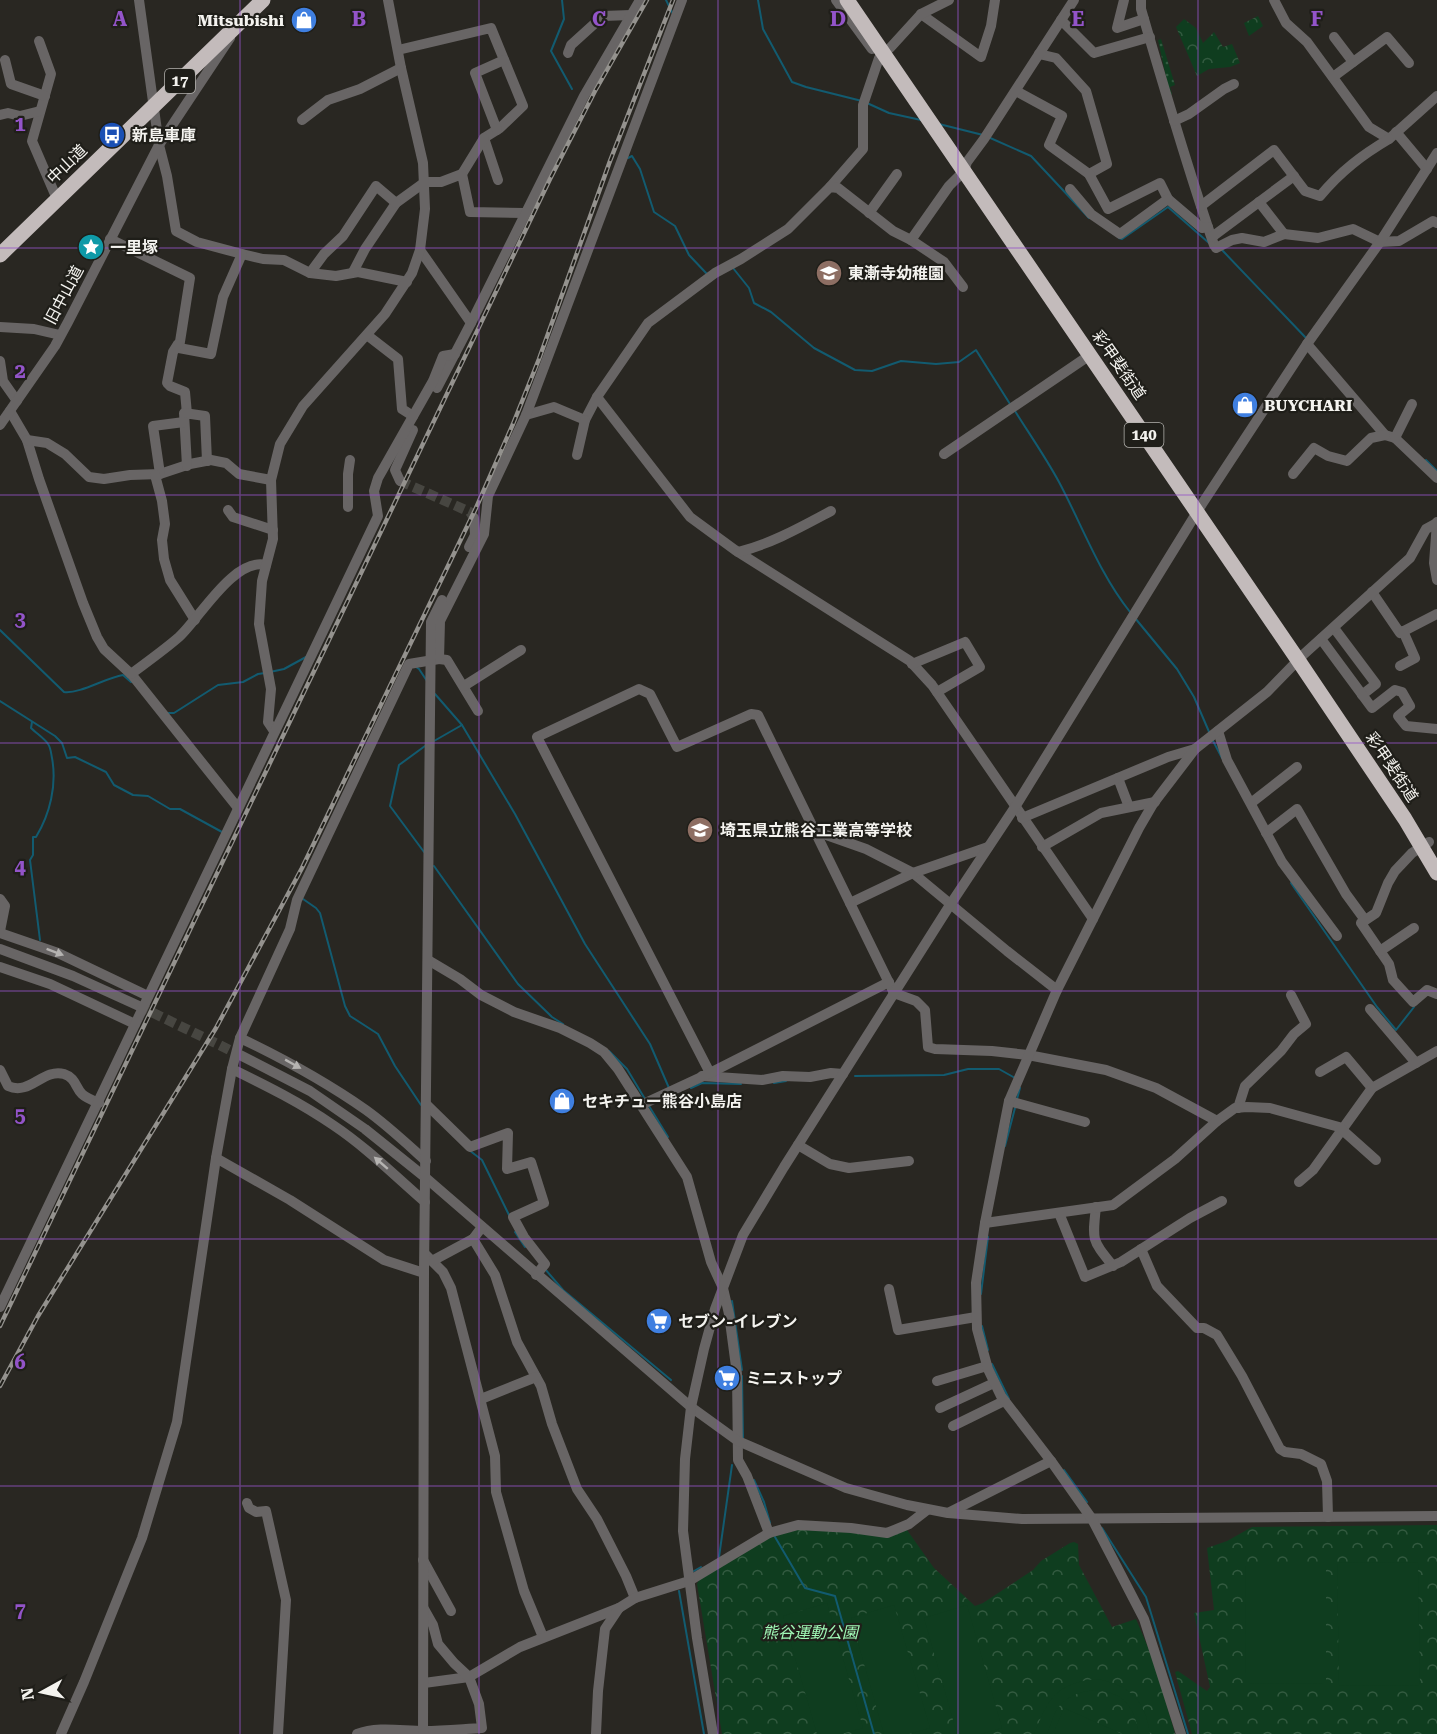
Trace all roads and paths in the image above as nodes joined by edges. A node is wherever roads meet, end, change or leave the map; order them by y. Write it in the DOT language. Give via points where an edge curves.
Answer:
graph roads {
  1 [pos="139,0"];
  2 [pos="388,0"];
  3 [pos="640,0"];
  4 [pos="681,0"];
  5 [pos="836,0"];
  6 [pos="847,0"];
  7 [pos="856,0"];
  8 [pos="950,0"];
  9 [pos="995,0"];
  10 [pos="1074,0"];
  11 [pos="1124,0"];
  12 [pos="1141,0"];
  13 [pos="1274,0"];
  14 [pos="259,1"];
  15 [pos="921,14"];
  16 [pos="631,15"];
  17 [pos="1144,18"];
  18 [pos="1061,20"];
  19 [pos="242,21"];
  20 [pos="1334,37"];
  21 [pos="1150,38"];
  22 [pos="39,41"];
  23 [pos="398,50"];
  24 [pos="568,53"];
  25 [pos="884,53"];
  26 [pos="1039,54"];
  27 [pos="5,60"];
  28 [pos="504,60"];
  29 [pos="1353,62"];
  30 [pos="1409,63"];
  31 [pos="401,68"];
  32 [pos="1333,77"];
  33 [pos="1234,84"];
  34 [pos="1016,91"];
  35 [pos="45,96"];
  36 [pos="1437,96"];
  37 [pos="154,106"];
  38 [pos="40,111"];
  39 [pos="0,115"];
  40 [pos="302,120"];
  41 [pos="1174,121"];
  42 [pos="497,130"];
  43 [pos="1392,136"];
  44 [pos="484,138"];
  45 [pos="159,145"];
  46 [pos="1436,158"];
  47 [pos="965,166"];
  48 [pos="1427,169"];
  49 [pos="462,174"];
  50 [pos="897,174"];
  51 [pos="1089,174"];
  52 [pos="1293,176"];
  53 [pos="498,180"];
  54 [pos="425,182"];
  55 [pos="830,187"];
  56 [pos="1070,189"];
  57 [pos="57,199"];
  58 [pos="1168,200"];
  59 [pos="1259,202"];
  60 [pos="396,203"];
  61 [pos="1201,206"];
  62 [pos="524,213"];
  63 [pos="869,213"];
  64 [pos="1437,223"];
  65 [pos="1284,234"];
  66 [pos="110,239"];
  67 [pos="1213,239"];
  68 [pos="911,240"];
  69 [pos="1380,242"];
  70 [pos="420,250"];
  71 [pos="242,254"];
  72 [pos="0,255"];
  73 [pos="353,272"];
  74 [pos="310,273"];
  75 [pos="407,282"];
  76 [pos="963,287"];
  77 [pos="471,323"];
  78 [pos="0,327"];
  79 [pos="60,335"];
  80 [pos="367,335"];
  81 [pos="178,344"];
  82 [pos="1307,344"];
  83 [pos="455,354"];
  84 [pos="1090,355"];
  85 [pos="0,362"];
  86 [pos="597,397"];
  87 [pos="17,401"];
  88 [pos="1412,404"];
  89 [pos="10,411"];
  90 [pos="526,415"];
  91 [pos="413,416"];
  92 [pos="186,418"];
  93 [pos="585,420"];
  94 [pos="0,425"];
  95 [pos="1390,437"];
  96 [pos="27,440"];
  97 [pos="577,454"];
  98 [pos="944,454"];
  99 [pos="350,460"];
  100 [pos="207,461"];
  101 [pos="187,466"];
  102 [pos="158,474"];
  103 [pos="1293,474"];
  104 [pos="1437,477"];
  105 [pos="271,480"];
  106 [pos="400,481"];
  107 [pos="348,507"];
  108 [pos="1199,509"];
  109 [pos="228,510"];
  110 [pos="831,511"];
  111 [pos="474,519"];
  112 [pos="1437,523"];
  113 [pos="273,530"];
  114 [pos="738,552"];
  115 [pos="266,565"];
  116 [pos="1437,580"];
  117 [pos="1372,592"];
  118 [pos="1437,614"];
  119 [pos="195,620"];
  120 [pos="1334,628"];
  121 [pos="1403,631"];
  122 [pos="1322,639"];
  123 [pos="521,650"];
  124 [pos="1301,657"];
  125 [pos="435,659"];
  126 [pos="912,664"];
  127 [pos="1400,666"];
  128 [pos="133,677"];
  129 [pos="464,686"];
  130 [pos="937,692"];
  131 [pos="1362,695"];
  132 [pos="478,711"];
  133 [pos="1437,729"];
  134 [pos="274,731"];
  135 [pos="1213,735"];
  136 [pos="1195,749"];
  137 [pos="1297,767"];
  138 [pos="1118,778"];
  139 [pos="1155,802"];
  140 [pos="1251,803"];
  141 [pos="1015,807"];
  142 [pos="1129,807"];
  143 [pos="238,808"];
  144 [pos="1022,818"];
  145 [pos="815,831"];
  146 [pos="1266,833"];
  147 [pos="988,847"];
  148 [pos="1042,847"];
  149 [pos="1429,848"];
  150 [pos="913,873"];
  151 [pos="1437,873"];
  152 [pos="0,899"];
  153 [pos="850,903"];
  154 [pos="950,905"];
  155 [pos="1093,919"];
  156 [pos="1365,920"];
  157 [pos="1414,928"];
  158 [pos="0,932"];
  159 [pos="1337,936"];
  160 [pos="0,949"];
  161 [pos="1380,951"];
  162 [pos="428,960"];
  163 [pos="0,967"];
  164 [pos="888,982"];
  165 [pos="1057,990"];
  166 [pos="894,993"];
  167 [pos="1437,994"];
  168 [pos="1291,995"];
  169 [pos="148,996"];
  170 [pos="139,1006"];
  171 [pos="1370,1009"];
  172 [pos="135,1024"];
  173 [pos="240,1038"];
  174 [pos="1437,1051"];
  175 [pos="240,1055"];
  176 [pos="1028,1055"];
  177 [pos="1416,1063"];
  178 [pos="232,1069"];
  179 [pos="0,1070"];
  180 [pos="1320,1072"];
  181 [pos="843,1074"];
  182 [pos="706,1075"];
  183 [pos="1372,1088"];
  184 [pos="16,1089"];
  185 [pos="0,1091"];
  186 [pos="99,1103"];
  187 [pos="645,1103"];
  188 [pos="1014,1103"];
  189 [pos="427,1106"];
  190 [pos="1238,1108"];
  191 [pos="1217,1121"];
  192 [pos="1084,1122"];
  193 [pos="1342,1129"];
  194 [pos="798,1146"];
  195 [pos="216,1158"];
  196 [pos="1376,1160"];
  197 [pos="426,1161"];
  198 [pos="909,1161"];
  199 [pos="426,1178"];
  200 [pos="1299,1182"];
  201 [pos="1222,1201"];
  202 [pos="425,1202"];
  203 [pos="1096,1208"];
  204 [pos="1059,1213"];
  205 [pos="989,1222"];
  206 [pos="482,1227"];
  207 [pos="473,1239"];
  208 [pos="1141,1250"];
  209 [pos="428,1257"];
  210 [pos="1113,1266"];
  211 [pos="540,1270"];
  212 [pos="424,1273"];
  213 [pos="723,1288"];
  214 [pos="889,1289"];
  215 [pos="0,1307"];
  216 [pos="976,1317"];
  217 [pos="987,1366"];
  218 [pos="536,1377"];
  219 [pos="937,1381"];
  220 [pos="994,1383"];
  221 [pos="481,1399"];
  222 [pos="1004,1401"];
  223 [pos="691,1407"];
  224 [pos="940,1408"];
  225 [pos="953,1426"];
  226 [pos="742,1442"];
  227 [pos="1051,1461"];
  228 [pos="247,1503"];
  229 [pos="927,1510"];
  230 [pos="948,1513"];
  231 [pos="1437,1516"];
  232 [pos="1328,1517"];
  233 [pos="1097,1519"];
  234 [pos="772,1532"];
  235 [pos="422,1560"];
  236 [pos="688,1581"];
  237 [pos="635,1599"];
  238 [pos="422,1606"];
  239 [pos="620,1608"];
  240 [pos="451,1611"];
  241 [pos="543,1637"];
  242 [pos="470,1677"];
  243 [pos="424,1683"];
  244 [pos="423,1733"];
  245 [pos="60,1734"];
  246 [pos="279,1734"];
  247 [pos="357,1734"];
  248 [pos="596,1734"];
  249 [pos="713,1734"];
  250 [pos="1181,1734"];
  1 -- 37 [label="street"];
  2 -- 23 [label="street"];
  3 -- 16 [label="street"];
  4 -- 90 [label="street"];
  5 -- 25 [label="street"];
  6 -- 25 [label="highway, 彩甲斐街道 / 140"];
  7 -- 25 [label="highway, 彩甲斐街道 / 140"];
  8 -- 15 [label="street"];
  9 -- 15 [label="street" via="981,57"];
  10 -- 18 [label="street"];
  11 -- 17 [label="street" via="1117,28"];
  12 -- 17 [label="street"];
  13 -- 32 [label="street" via="1286,23 1307,42"];
  14 -- 19 [label="highway, 中山道 / 17"];
  15 -- 25 [label="street"];
  16 -- 24 [label="street" via="603,16 571,45"];
  16 -- 62 [label="street"];
  17 -- 21 [label="street"];
  18 -- 21 [label="street" via="1094,53"];
  18 -- 26 [label="street"];
  19 -- 37 [label="highway, 中山道 / 17"];
  19 -- 45 [label="street, 旧中山道"];
  20 -- 29 [label="street"];
  21 -- 41 [label="street"];
  22 -- 35 [label="street" via="51,74"];
  23 -- 28 [label="street" via="490,28"];
  23 -- 31 [label="street"];
  25 -- 47 [label="highway, 彩甲斐街道 / 140"];
  25 -- 55 [label="street" via="864,105 862,149"];
  26 -- 34 [label="street"];
  26 -- 51 [label="street" via="1056,58 1086,91 1107,164"];
  27 -- 35 [label="street" via="11,84"];
  28 -- 42 [label="street" via="523,106"];
  28 -- 42 [label="street" via="475,73"];
  29 -- 30 [label="street" via="1387,37"];
  29 -- 32 [label="street"];
  31 -- 40 [label="street" via="328,100"];
  31 -- 54 [label="street"];
  32 -- 43 [label="street" via="1369,127"];
  33 -- 41 [label="street"];
  34 -- 47 [label="street"];
  34 -- 51 [label="street" via="1062,116 1049,145"];
  35 -- 38 [label="street"];
  36 -- 43 [label="street"];
  37 -- 45 [label="street"];
  37 -- 57 [label="highway, 中山道 / 17"];
  38 -- 39 [label="street"];
  38 -- 57 [label="street" via="32,141"];
  41 -- 61 [label="street"];
  42 -- 44 [label="street"];
  43 -- 48 [label="street"];
  43 -- 52 [label="street" via="1361,155 1320,196 1305,191"];
  44 -- 49 [label="street"];
  44 -- 53 [label="street"];
  45 -- 66 [label="street, 旧中山道"];
  45 -- 71 [label="street" via="176,231 198,242"];
  46 -- 48 [label="street"];
  47 -- 68 [label="street"];
  47 -- 84 [label="highway, 彩甲斐街道 / 140"];
  47 -- 108 [label="highway, 彩甲斐街道 / 140"];
  48 -- 69 [label="street"];
  49 -- 54 [label="street" via="441,182"];
  49 -- 62 [label="street" via="470,212"];
  50 -- 63 [label="street"];
  51 -- 58 [label="street" via="1108,209 1160,183"];
  52 -- 59 [label="street"];
  52 -- 61 [label="street" via="1274,150"];
  54 -- 60 [label="street"];
  54 -- 70 [label="street"];
  55 -- 63 [label="street" via="838,188"];
  55 -- 86 [label="street" via="788,229 715,273 648,323"];
  56 -- 58 [label="street" via="1091,214 1120,234"];
  57 -- 72 [label="highway, 中山道 / 17"];
  58 -- 67 [label="street"];
  59 -- 65 [label="street"];
  59 -- 67 [label="street"];
  60 -- 73 [label="street"];
  60 -- 74 [label="street" via="376,186 343,236"];
  61 -- 67 [label="street"];
  62 -- 77 [label="street"];
  63 -- 68 [label="street"];
  64 -- 69 [label="street" via="1433,221 1399,241"];
  65 -- 67 [label="street" via="1264,242"];
  65 -- 69 [label="street" via="1318,238 1353,228"];
  66 -- 79 [label="street, 旧中山道"];
  66 -- 81 [label="street" via="190,278"];
  68 -- 76 [label="street" via="944,262"];
  69 -- 82 [label="street"];
  70 -- 75 [label="street"];
  70 -- 77 [label="street"];
  71 -- 74 [label="street" via="284,260"];
  71 -- 81 [label="street" via="223,297 211,354 179,348"];
  73 -- 74 [label="street" via="336,276"];
  73 -- 75 [label="street"];
  75 -- 80 [label="street"];
  77 -- 83 [label="street"];
  78 -- 79 [label="street"];
  79 -- 87 [label="street, 旧中山道"];
  80 -- 91 [label="street" via="398,359 402,408"];
  80 -- 105 [label="street" via="303,406 280,444"];
  81 -- 92 [label="street" via="167,383 185,392"];
  82 -- 95 [label="street"];
  82 -- 108 [label="street"];
  83 -- 91 [label="street" via="443,356"];
  83 -- 106 [label="street" via="397,463 395,470"];
  84 -- 98 [label="street"];
  84 -- 108 [label="highway, 彩甲斐街道 / 140"];
  85 -- 87 [label="street" via="3,381"];
  86 -- 93 [label="street"];
  86 -- 114 [label="street" via="690,517"];
  87 -- 89 [label="street, 旧中山道"];
  88 -- 95 [label="street"];
  89 -- 94 [label="street, 旧中山道"];
  89 -- 96 [label="street"];
  90 -- 93 [label="street" via="554,407"];
  90 -- 125 [label="street" via="488,496 484,534 440,621"];
  91 -- 134 [label="street" via="378,478 374,492 378,516"];
  92 -- 100 [label="street" via="205,416"];
  92 -- 101 [label="street"];
  92 -- 102 [label="street" via="153,426"];
  93 -- 97 [label="street"];
  95 -- 103 [label="street" via="1371,438 1347,461 1314,448"];
  95 -- 104 [label="street"];
  96 -- 102 [label="street" via="48,443 89,477"];
  96 -- 128 [label="street" via="97,637"];
  99 -- 107 [label="street"];
  100 -- 101 [label="street"];
  100 -- 105 [label="street" via="226,463 239,474"];
  101 -- 102 [label="street"];
  102 -- 119 [label="street" via="165,524 164,560 170,580"];
  105 -- 113 [label="street"];
  108 -- 124 [label="highway, 彩甲斐街道 / 140"];
  108 -- 141 [label="street"];
  109 -- 113 [label="street" via="233,517"];
  110 -- 114 [label="street" via="758,547"];
  111 -- 125 [label="street" via="475,535 431,622"];
  112 -- 116 [label="street"];
  112 -- 117 [label="street" via="1426,529 1410,558"];
  113 -- 115 [label="street"];
  114 -- 126 [label="street"];
  115 -- 119 [label="street" via="244,570 227,582"];
  115 -- 134 [label="street" via="259,636 271,689 268,722"];
  117 -- 120 [label="street"];
  117 -- 121 [label="street" via="1400,633"];
  118 -- 121 [label="street"];
  119 -- 128 [label="street"];
  120 -- 122 [label="street"];
  120 -- 131 [label="street" via="1376,684"];
  121 -- 127 [label="street" via="1415,658"];
  122 -- 124 [label="street"];
  122 -- 131 [label="street"];
  123 -- 129 [label="street"];
  124 -- 135 [label="street" via="1267,692"];
  124 -- 149 [label="highway, 彩甲斐街道 / 140"];
  125 -- 129 [label="street" via="447,660"];
  125 -- 162 [label="street"];
  125 -- 173 [label="street" via="409,664 297,900 290,929"];
  126 -- 130 [label="street"];
  126 -- 130 [label="street" via="965,642 980,667"];
  128 -- 143 [label="street"];
  129 -- 132 [label="street"];
  130 -- 141 [label="street"];
  131 -- 133 [label="street" via="1372,708 1395,690 1402,692 1410,706 1398,716 1406,726"];
  134 -- 143 [label="street"];
  135 -- 136 [label="street"];
  135 -- 140 [label="street"];
  136 -- 138 [label="street"];
  136 -- 139 [label="street"];
  137 -- 140 [label="street"];
  138 -- 142 [label="street"];
  138 -- 144 [label="street"];
  139 -- 142 [label="street"];
  139 -- 155 [label="street"];
  140 -- 146 [label="street"];
  141 -- 144 [label="street"];
  141 -- 147 [label="street"];
  142 -- 148 [label="street" via="1101,813"];
  143 -- 169 [label="street"];
  144 -- 148 [label="street"];
  145 -- 150 [label="street" via="866,849"];
  145 -- 153 [label="street"];
  145 -- 182 [label="street" via="758,715 751,714 677,747 650,694 639,689 537,737"];
  146 -- 156 [label="street" via="1297,809"];
  146 -- 159 [label="street" via="1282,862"];
  147 -- 150 [label="street"];
  147 -- 154 [label="street"];
  148 -- 155 [label="street"];
  149 -- 151 [label="highway, 彩甲斐街道 / 140"];
  149 -- 156 [label="street" via="1412,853 1395,871 1376,913"];
  150 -- 153 [label="street"];
  150 -- 154 [label="street"];
  152 -- 158 [label="street" via="5,906"];
  153 -- 164 [label="street"];
  154 -- 165 [label="street"];
  154 -- 166 [label="street"];
  155 -- 165 [label="street"];
  156 -- 161 [label="street" via="1361,923"];
  157 -- 161 [label="street"];
  158 -- 169 [label="street, one-way" via="58,953"];
  160 -- 170 [label="street"];
  161 -- 167 [label="street" via="1393,980 1413,1002 1426,990"];
  162 -- 187 [label="street" via="481,995 560,1028 604,1052"];
  162 -- 189 [label="street"];
  163 -- 172 [label="street" via="50,984"];
  164 -- 166 [label="street"];
  164 -- 182 [label="street"];
  165 -- 176 [label="street"];
  166 -- 176 [label="street" via="916,1001 925,1010 928,1047"];
  166 -- 181 [label="street"];
  168 -- 190 [label="street" via="1306,1024 1245,1086"];
  169 -- 172 [label="street"];
  171 -- 177 [label="street"];
  172 -- 186 [label="street"];
  173 -- 178 [label="street"];
  173 -- 197 [label="street, one-way" via="346,1096"];
  174 -- 177 [label="street"];
  175 -- 199 [label="street" via="340,1110"];
  176 -- 188 [label="street"];
  176 -- 191 [label="street" via="1118,1074 1156,1088"];
  177 -- 183 [label="street"];
  178 -- 195 [label="street"];
  202 -- 178 [label="street, one-way" via="333,1125 278,1091"];
  179 -- 184 [label="street" via="8,1086"];
  180 -- 183 [label="street" via="1346,1057"];
  181 -- 182 [label="street" via="762,1080"];
  181 -- 194 [label="street"];
  182 -- 187 [label="street"];
  183 -- 193 [label="street"];
  184 -- 185 [label="street"];
  184 -- 186 [label="street" via="62,1073 73,1078 83,1095"];
  186 -- 215 [label="street"];
  187 -- 213 [label="street" via="687,1177 711,1262"];
  188 -- 192 [label="street"];
  188 -- 205 [label="street"];
  189 -- 197 [label="street"];
  189 -- 211 [label="street" via="470,1147 508,1133 507,1169 531,1162 544,1203 513,1217"];
  190 -- 191 [label="street"];
  190 -- 193 [label="street" via="1270,1108"];
  191 -- 203 [label="street" via="1175,1159 1113,1205"];
  193 -- 196 [label="street"];
  193 -- 200 [label="street" via="1313,1170"];
  194 -- 198 [label="street" via="830,1164 849,1168"];
  194 -- 213 [label="street" via="743,1235"];
  195 -- 212 [label="street" via="384,1260"];
  195 -- 245 [label="street" via="177,1422 142,1538"];
  197 -- 199 [label="street"];
  199 -- 202 [label="street"];
  199 -- 206 [label="street"];
  201 -- 208 [label="street"];
  202 -- 209 [label="street"];
  203 -- 204 [label="street"];
  203 -- 210 [label="street" via="1095,1244"];
  204 -- 205 [label="street"];
  204 -- 210 [label="street" via="1085,1277"];
  205 -- 216 [label="street" via="976,1283"];
  206 -- 207 [label="street"];
  206 -- 211 [label="street"];
  207 -- 209 [label="street"];
  207 -- 218 [label="street" via="495,1275 517,1342"];
  208 -- 210 [label="street"];
  208 -- 232 [label="street" via="1157,1286 1197,1328 1217,1335 1280,1449 1321,1464 1327,1481"];
  209 -- 212 [label="street"];
  209 -- 221 [label="street" via="443,1272 451,1288"];
  211 -- 223 [label="street"];
  212 -- 235 [label="street"];
  213 -- 223 [label="street"];
  213 -- 226 [label="street" via="737,1374"];
  214 -- 216 [label="street" via="898,1330"];
  216 -- 217 [label="street"];
  217 -- 219 [label="street"];
  217 -- 220 [label="street"];
  218 -- 221 [label="street"];
  218 -- 237 [label="street" via="577,1489 597,1519"];
  220 -- 222 [label="street"];
  220 -- 224 [label="street"];
  221 -- 241 [label="street" via="495,1456 496,1492 524,1591"];
  222 -- 225 [label="street"];
  222 -- 227 [label="street"];
  223 -- 226 [label="street"];
  223 -- 236 [label="street" via="683,1498"];
  226 -- 229 [label="street" via="846,1488"];
  226 -- 234 [label="street" via="738,1460"];
  227 -- 230 [label="street"];
  227 -- 233 [label="street"];
  228 -- 246 [label="street" via="256,1512 266,1511 286,1600"];
  229 -- 230 [label="street"];
  229 -- 234 [label="street" via="909,1524 887,1533 798,1524"];
  230 -- 233 [label="street"];
  231 -- 232 [label="street"];
  232 -- 233 [label="street"];
  233 -- 250 [label="street" via="1144,1620"];
  234 -- 236 [label="street"];
  235 -- 238 [label="street"];
  235 -- 240 [label="street"];
  236 -- 237 [label="street"];
  236 -- 249 [label="street"];
  237 -- 239 [label="street"];
  238 -- 242 [label="street" via="433,1624 438,1644"];
  238 -- 243 [label="street"];
  239 -- 241 [label="street"];
  239 -- 248 [label="street" via="605,1629"];
  241 -- 242 [label="street"];
  242 -- 243 [label="street"];
  242 -- 244 [label="street" via="482,1728"];
  243 -- 244 [label="street"];
  244 -- 247 [label="street" via="388,1730"];
}
